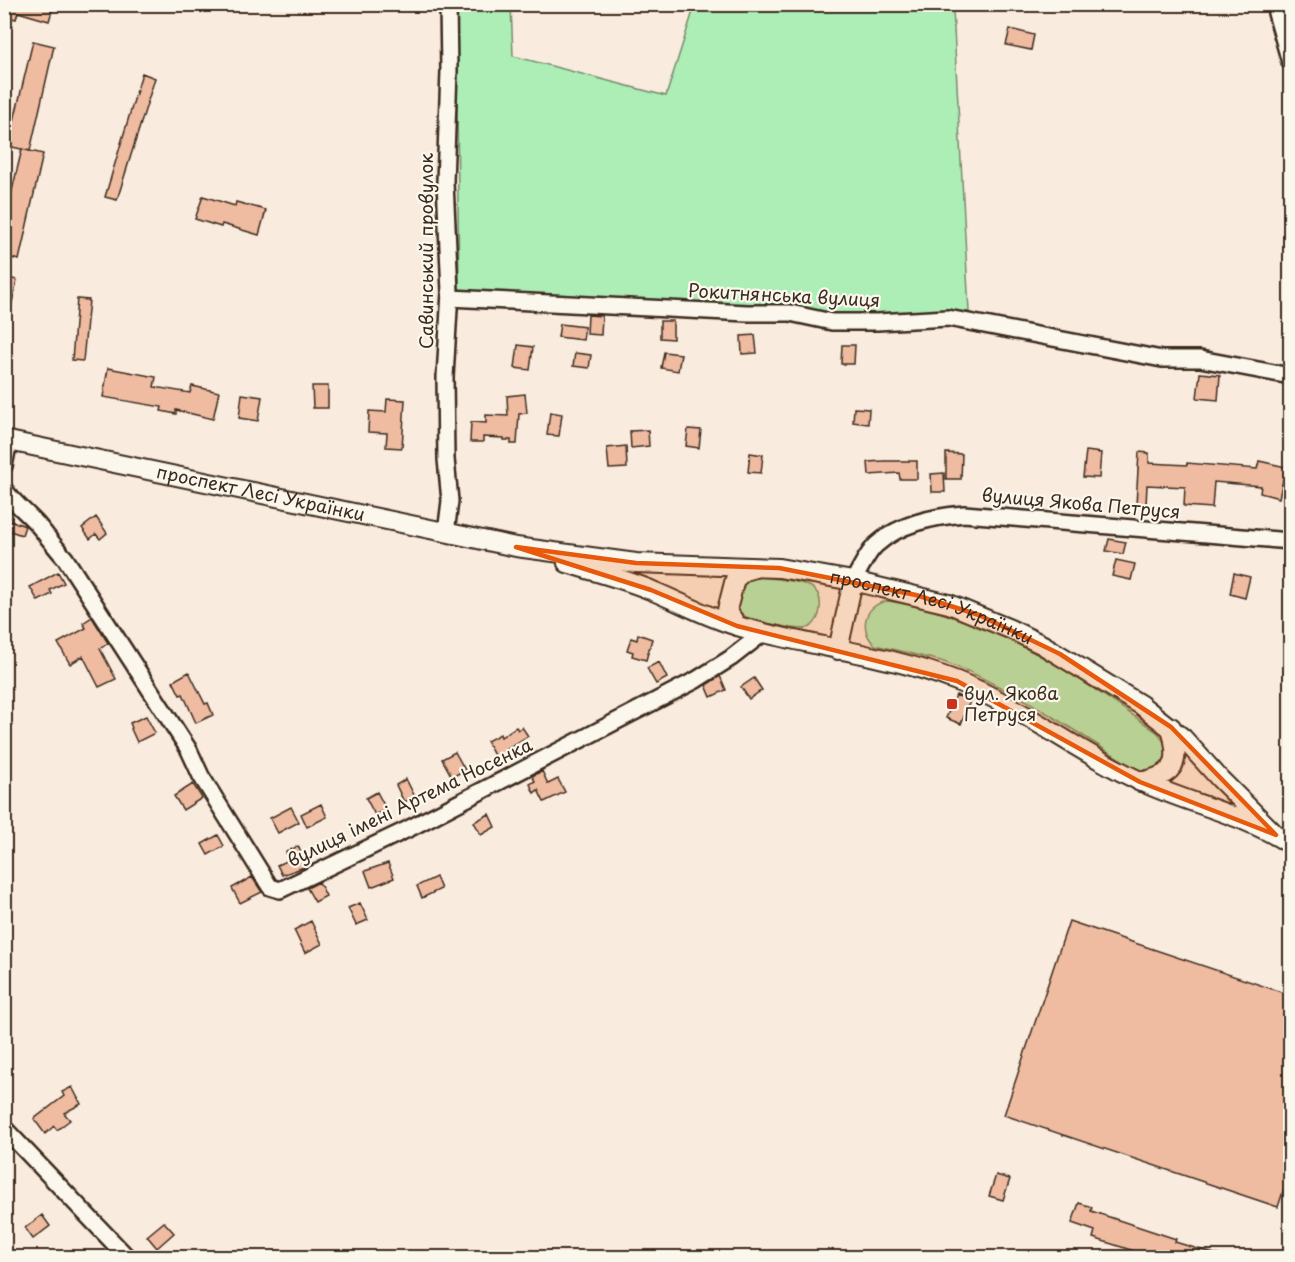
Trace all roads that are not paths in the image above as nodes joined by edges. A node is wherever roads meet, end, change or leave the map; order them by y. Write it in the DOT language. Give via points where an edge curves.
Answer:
graph roads {
  1 [pos="448,4"];
  2 [pos="1283,12"];
  3 [pos="1290,62"];
  4 [pos="450,298"];
  5 [pos="1290,376"];
  6 [pos="7,440"];
  7 [pos="4,466"];
  8 [pos="4,489"];
  9 [pos="446,533"];
  10 [pos="1290,541"];
  11 [pos="516,547"];
  12 [pos="759,566"];
  13 [pos="853,580"];
  14 [pos="737,626"];
  15 [pos="764,633"];
  16 [pos="838,650"];
  17 [pos="1171,727"];
  18 [pos="1140,782"];
  19 [pos="1283,839"];
  20 [pos="4,1128"];
  21 [pos="128,1257"];
  1 -- 4 [label="street, Савинський провулок" via="445,182"];
  2 -- 3 [label="street"];
  4 -- 5 [label="street, Рокитнянська вулиця" via="790,313 832,321 948,318 1162,359 1200,359"];
  4 -- 9 [label="street, Савинський провулок" via="446,459 450,501"];
  6 -- 7 [label="street"];
  6 -- 9 [label="street, проспект Лесі Українки"];
  8 -- 15 [label="street, вулиця імені Артема Носенка" via="65,558 275,890 408,829 686,685"];
  9 -- 11 [label="street, проспект Лесі Українки"];
  10 -- 13 [label="street, вулиця Якова Петруся" via="964,514 934,516 875,545"];
  11 -- 12 [label="street, проспект Лесі Українки" via="636,563"];
  11 -- 14 [label="street, проспект Лесі Українки" via="630,582"];
  12 -- 13 [label="street, проспект Лесі Українки"];
  12 -- 14 [label="street" via="735,579 728,610"];
  13 -- 16 [label="street"];
  13 -- 17 [label="street, проспект Лесі Українки" via="949,604 1010,629 1060,654"];
  14 -- 15 [label="street, проспект Лесі Українки"];
  15 -- 16 [label="street, проспект Лесі Українки"];
  16 -- 18 [label="street, проспект Лесі Українки" via="957,681"];
  17 -- 18 [label="street" via="1176,758 1170,771 1161,778"];
  17 -- 19 [label="street, проспект Лесі Українки"];
  18 -- 19 [label="street, проспект Лесі Українки"];
  20 -- 21 [label="street"];
}
